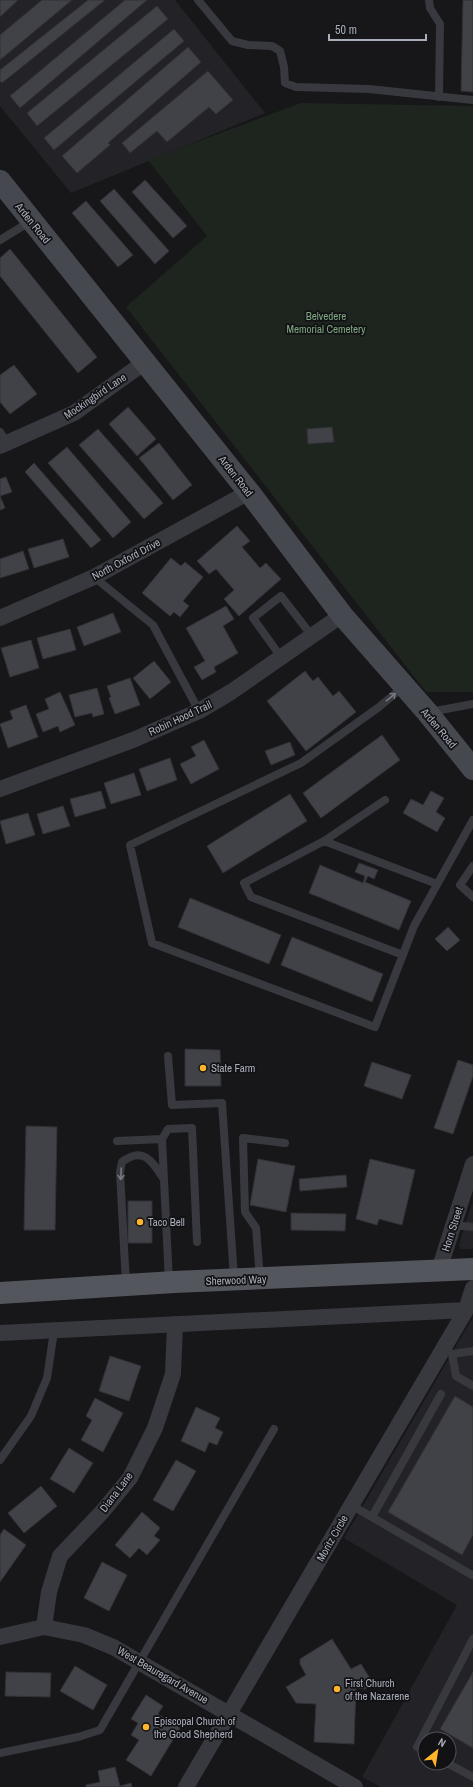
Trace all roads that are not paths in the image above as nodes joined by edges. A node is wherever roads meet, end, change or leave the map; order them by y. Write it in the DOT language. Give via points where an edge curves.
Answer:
graph roads {
  1 [pos="198,0"];
  2 [pos="429,0"];
  3 [pos="439,97"];
  4 [pos="473,100"];
  5 [pos="0,181"];
  6 [pos="32,221"];
  7 [pos="0,240"];
  8 [pos="144,362"];
  9 [pos="3,441"];
  10 [pos="249,492"];
  11 [pos="94,577"];
  12 [pos="342,615"];
  13 [pos="0,618"];
  14 [pos="312,636"];
  15 [pos="281,657"];
  16 [pos="403,687"];
  17 [pos="473,704"];
  18 [pos="198,711"];
  19 [pos="427,712"];
  20 [pos="473,769"];
  21 [pos="0,789"];
  22 [pos="385,800"];
  23 [pos="473,820"];
  24 [pos="324,842"];
  25 [pos="473,866"];
  26 [pos="437,884"];
  27 [pos="473,897"];
  28 [pos="403,955"];
  29 [pos="168,1056"];
  30 [pos="162,1139"];
  31 [pos="117,1141"];
  32 [pos="285,1143"];
  33 [pos="473,1164"];
  34 [pos="164,1179"];
  35 [pos="453,1225"];
  36 [pos="473,1227"];
  37 [pos="197,1242"];
  38 [pos="473,1269"];
  39 [pos="439,1270"];
  40 [pos="260,1279"];
  41 [pos="234,1280"];
  42 [pos="169,1283"];
  43 [pos="126,1285"];
  44 [pos="473,1288"];
  45 [pos="0,1293"];
  46 [pos="466,1310"];
  47 [pos="175,1324"];
  48 [pos="54,1331"];
  49 [pos="0,1333"];
  50 [pos="473,1351"];
  51 [pos="447,1352"];
  52 [pos="473,1386"];
  53 [pos="441,1394"];
  54 [pos="274,1429"];
  55 [pos="0,1460"];
  56 [pos="351,1505"];
  57 [pos="372,1517"];
  58 [pos="473,1575"];
  59 [pos="44,1627"];
  60 [pos="0,1637"];
  61 [pos="473,1639"];
  62 [pos="140,1662"];
  63 [pos="229,1714"];
  64 [pos="425,1731"];
  65 [pos="0,1753"];
  66 [pos="457,1769"];
  67 [pos="473,1778"];
  68 [pos="186,1787"];
  69 [pos="355,1787"];
  1 -- 3 [label="lane" via="232,41 272,46 280,51 285,83 296,87 369,90"];
  2 -- 3 [label="lane" via="430,8 440,24"];
  3 -- 4 [label="lane"];
  5 -- 6 [label="main road, Arden Road"];
  6 -- 7 [label="lane"];
  6 -- 8 [label="main road, Arden Road"];
  8 -- 9 [label="street, Mockingbird Lane" via="74,413"];
  8 -- 10 [label="main road, Arden Road"];
  10 -- 11 [label="street, North Oxford Drive"];
  10 -- 12 [label="main road, Arden Road"];
  11 -- 13 [label="street, North Oxford Drive"];
  11 -- 18 [label="lane" via="153,625"];
  12 -- 14 [label="street, Robin Hood Trail"];
  12 -- 16 [label="main road, Arden Road"];
  14 -- 15 [label="street, Robin Hood Trail"];
  14 -- 15 [label="lane" via="281,596 253,618"];
  15 -- 18 [label="street, Robin Hood Trail" via="231,692"];
  16 -- 19 [label="main road, Arden Road"];
  28 -- 16 [label="lane, one-way" via="375,1027 152,943 130,845 301,763"];
  17 -- 19 [label="lane"];
  18 -- 21 [label="street, Robin Hood Trail" via="133,740"];
  19 -- 20 [label="main road, Arden Road"];
  22 -- 24 [label="lane"];
  23 -- 26 [label="lane"];
  24 -- 26 [label="lane"];
  24 -- 28 [label="lane" via="244,883 251,897"];
  25 -- 27 [label="lane" via="460,885"];
  26 -- 28 [label="lane" via="414,926"];
  29 -- 41 [label="lane" via="172,1105 222,1103"];
  30 -- 31 [label="lane"];
  30 -- 34 [label="lane"];
  30 -- 37 [label="lane" via="168,1129 192,1128"];
  32 -- 40 [label="lane" via="242,1138 245,1212 256,1228"];
  33 -- 35 [label="street, Horn Street"];
  34 -- 42 [label="lane"];
  34 -- 43 [label="lane, one-way" via="151,1160 141,1155 131,1155 122,1162 120,1172"];
  35 -- 36 [label="lane"];
  35 -- 39 [label="street, Horn Street"];
  38 -- 39 [label="main road, Sherwood Way"];
  39 -- 40 [label="main road, Sherwood Way"];
  40 -- 41 [label="main road, Sherwood Way"];
  41 -- 42 [label="main road, Sherwood Way"];
  42 -- 43 [label="main road, Sherwood Way"];
  43 -- 45 [label="main road, Sherwood Way"];
  44 -- 46 [label="street, Moritz Circle"];
  46 -- 47 [label="street"];
  46 -- 51 [label="street, Moritz Circle"];
  47 -- 48 [label="street"];
  47 -- 59 [label="street, Diana Lane" via="173,1374 155,1428 130,1478 60,1556 49,1592"];
  48 -- 49 [label="street"];
  48 -- 55 [label="lane" via="47,1378 31,1416"];
  50 -- 51 [label="lane"];
  51 -- 52 [label="lane" via="456,1376"];
  51 -- 56 [label="street, Moritz Circle"];
  53 -- 57 [label="lane"];
  54 -- 62 [label="lane"];
  56 -- 57 [label="lane"];
  56 -- 63 [label="street, Moritz Circle"];
  57 -- 58 [label="lane"];
  59 -- 60 [label="street, West Beauregard Avenue"];
  59 -- 62 [label="street, West Beauregard Avenue" via="84,1635"];
  61 -- 64 [label="lane"];
  62 -- 63 [label="street, West Beauregard Avenue"];
  62 -- 65 [label="lane" via="100,1730"];
  63 -- 68 [label="street, Moritz Circle"];
  63 -- 69 [label="street, West Beauregard Avenue"];
  66 -- 67 [label="lane"];
}
